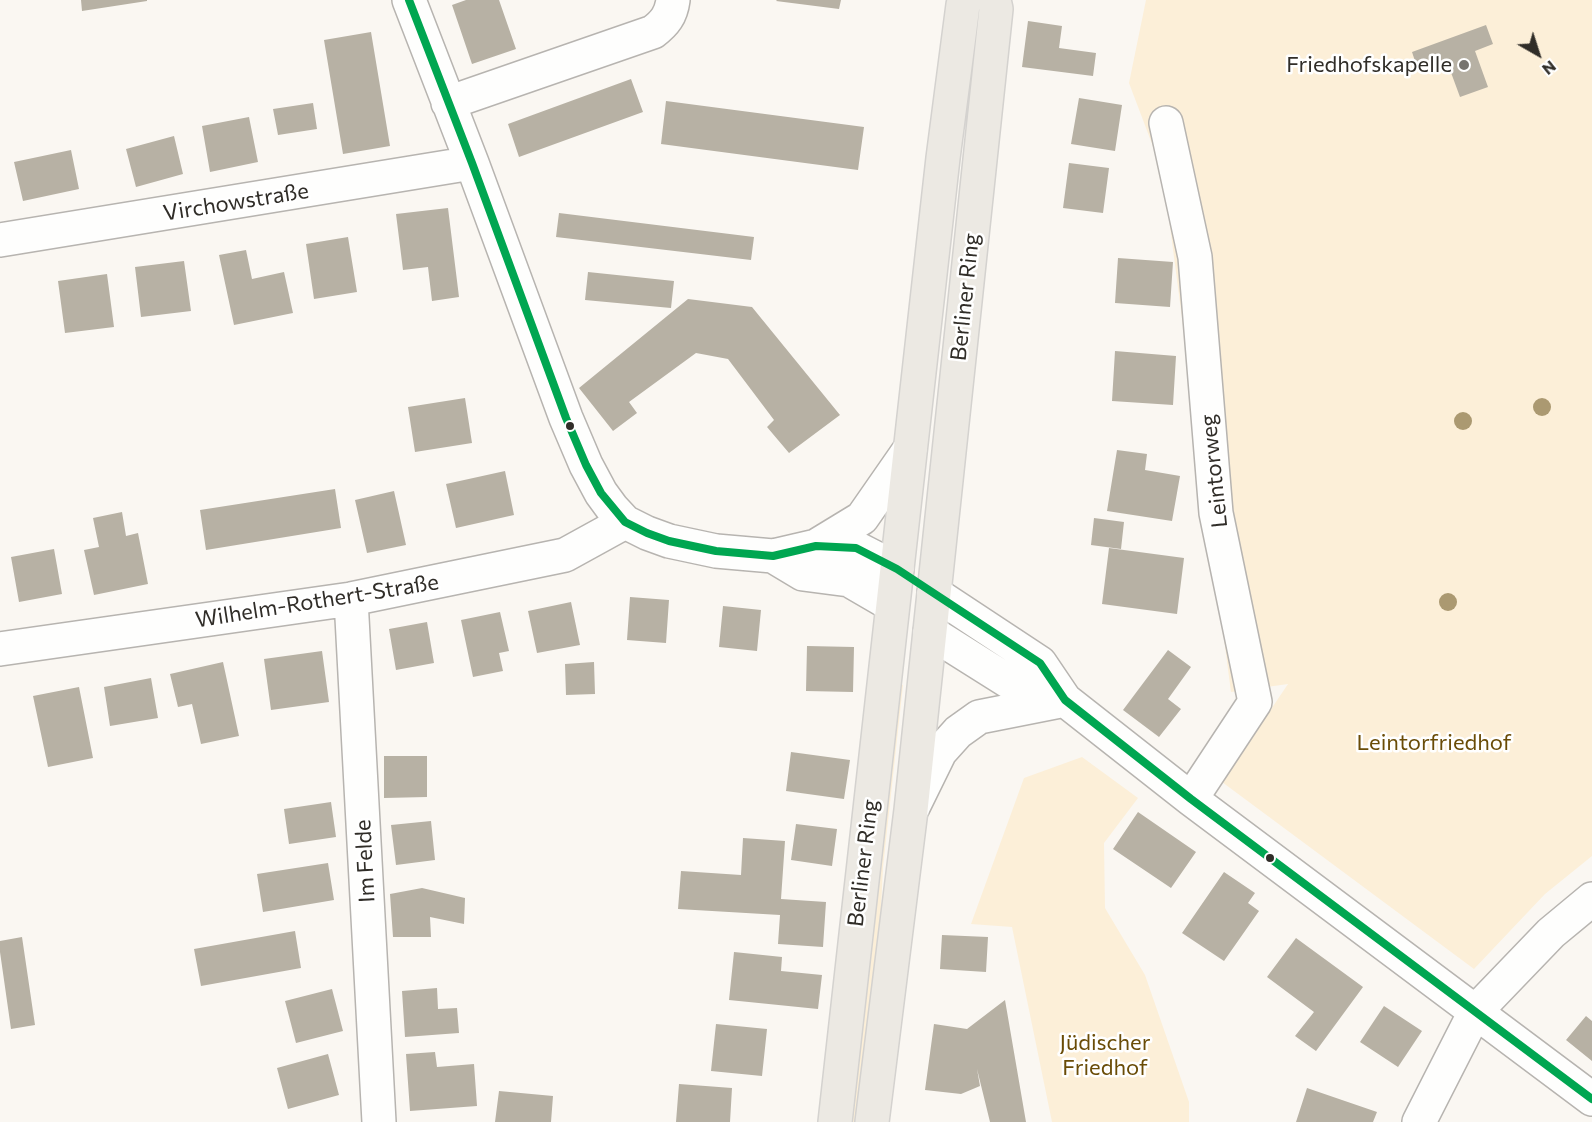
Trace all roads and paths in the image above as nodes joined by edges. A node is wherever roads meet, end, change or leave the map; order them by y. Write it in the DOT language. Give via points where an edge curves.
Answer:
graph roads {
  1 [pos="409,0"];
  2 [pos="673,0"];
  3 [pos="965,0"];
  4 [pos="994,0"];
  5 [pos="448,103"];
  6 [pos="1166,123"];
  7 [pos="472,164"];
  8 [pos="0,240"];
  9 [pos="910,449"];
  10 [pos="625,522"];
  11 [pos="816,546"];
  12 [pos="773,556"];
  13 [pos="897,569"];
  14 [pos="934,593"];
  15 [pos="351,599"];
  16 [pos="892,605"];
  17 [pos="930,632"];
  18 [pos="0,649"];
  19 [pos="1065,700"];
  20 [pos="1191,799"];
  21 [pos="911,810"];
  22 [pos="1592,899"];
  23 [pos="1475,1012"];
  24 [pos="1592,1099"];
  25 [pos="379,1122"];
  26 [pos="835,1122"];
  27 [pos="872,1122"];
  28 [pos="1419,1122"];
  1 -- 5 [label="street"];
  2 -- 5 [label="street" via="669,16 654,32"];
  3 -- 9 [label="main road, Berliner Ring"];
  4 -- 14 [label="main road, Berliner Ring"];
  5 -- 7 [label="street"];
  6 -- 20 [label="street, Leintorweg" via="1195,257 1215,513 1255,702"];
  7 -- 8 [label="street, Virchowstraße"];
  7 -- 10 [label="street" via="585,465"];
  9 -- 11 [label="street" via="862,518"];
  9 -- 13 [label="main road, Berliner Ring"];
  10 -- 12 [label="street" via="669,541 716,551"];
  10 -- 15 [label="street, Wilhelm-Rothert-Straße" via="565,555"];
  11 -- 12 [label="street"];
  11 -- 13 [label="street" via="856,548"];
  12 -- 16 [label="street" via="803,574 849,580"];
  13 -- 14 [label="main road"];
  13 -- 16 [label="main road, Berliner Ring"];
  14 -- 17 [label="main road, Berliner Ring"];
  14 -- 19 [label="street" via="1040,663"];
  15 -- 18 [label="street, Wilhelm-Rothert-Straße"];
  15 -- 25 [label="street, Im Felde"];
  16 -- 17 [label="main road"];
  16 -- 26 [label="main road, Berliner Ring"];
  17 -- 19 [label="street" via="1019,688"];
  17 -- 21 [label="main road, Berliner Ring"];
  19 -- 20 [label="street"];
  19 -- 21 [label="street" via="979,717 958,732 940,752"];
  20 -- 23 [label="street"];
  21 -- 27 [label="main road, Berliner Ring"];
  22 -- 23 [label="street" via="1551,933"];
  23 -- 24 [label="street"];
  23 -- 28 [label="street"];
}
